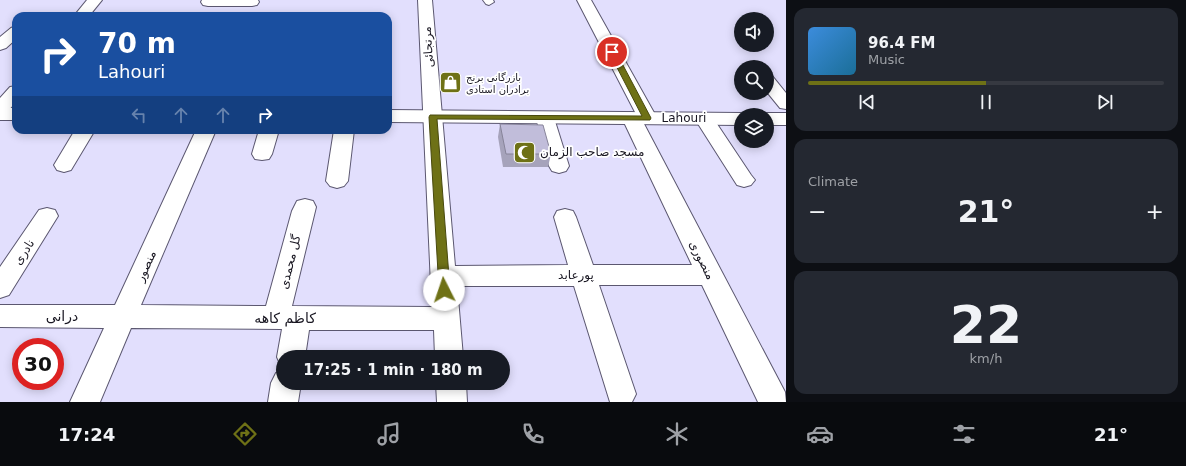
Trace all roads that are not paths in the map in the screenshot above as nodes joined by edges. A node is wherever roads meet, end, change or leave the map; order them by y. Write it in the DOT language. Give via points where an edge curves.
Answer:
graph roads {
  1 [pos="94,0"];
  2 [pos="425,0"];
  3 [pos="584,0"];
  4 [pos="253,1"];
  5 [pos="208,2"];
  6 [pos="84,12"];
  7 [pos="248,12"];
  8 [pos="12,37"];
  9 [pos="6,45"];
  10 [pos="774,89"];
  11 [pos="12,96"];
  12 [pos="786,104"];
  13 [pos="0,109"];
  14 [pos="0,114"];
  15 [pos="12,114"];
  16 [pos="392,116"];
  17 [pos="433,117"];
  18 [pos="545,118"];
  19 [pos="639,118"];
  20 [pos="704,119"];
  21 [pos="734,119"];
  22 [pos="774,119"];
  23 [pos="786,119"];
  24 [pos="83,134"];
  25 [pos="204,134"];
  26 [pos="268,134"];
  27 [pos="343,134"];
  28 [pos="262,154"];
  29 [pos="64,165"];
  30 [pos="559,166"];
  31 [pos="744,180"];
  32 [pos="337,181"];
  33 [pos="306,206"];
  34 [pos="47,216"];
  35 [pos="565,217"];
  36 [pos="710,274"];
  37 [pos="585,275"];
  38 [pos="443,276"];
  39 [pos="0,288"];
  40 [pos="0,316"];
  41 [pos="123,317"];
  42 [pos="287,318"];
  43 [pos="447,319"];
  44 [pos="290,350"];
  45 [pos="449,350"];
  46 [pos="285,390"];
  47 [pos="451,390"];
  48 [pos="621,394"];
  49 [pos="85,402"];
  50 [pos="283,402"];
  51 [pos="452,402"];
  52 [pos="774,402"];
  1 -- 6 [label="street"];
  2 -- 17 [label="street, مرتجائی"];
  3 -- 19 [label="street, منصوری"];
  4 -- 5 [label="street"];
  4 -- 7 [label="street"];
  8 -- 9 [label="street"];
  10 -- 12 [label="street"];
  11 -- 13 [label="street"];
  14 -- 15 [label="street"];
  16 -- 17 [label="street, Lahouri"];
  17 -- 18 [label="street, Lahouri"];
  17 -- 38 [label="street, مرتجائی"];
  18 -- 19 [label="street, Lahouri"];
  18 -- 30 [label="street"];
  19 -- 20 [label="street, Lahouri"];
  19 -- 36 [label="street, منصوری"];
  20 -- 21 [label="street, Lahouri"];
  20 -- 31 [label="street"];
  22 -- 23 [label="street"];
  24 -- 29 [label="street"];
  25 -- 41 [label="street, منصور"];
  26 -- 28 [label="street"];
  27 -- 32 [label="street"];
  33 -- 42 [label="street, گل محمدی" via="303,211"];
  34 -- 39 [label="street, نادری"];
  35 -- 37 [label="street"];
  36 -- 37 [label="street, پورعابد"];
  36 -- 52 [label="street, منصوری"];
  37 -- 38 [label="street, پورعابد"];
  37 -- 48 [label="street"];
  38 -- 43 [label="street, مرتجائی"];
  40 -- 41 [label="street, درانی"];
  41 -- 42 [label="street, کاظم کاهه"];
  41 -- 49 [label="street, منصور"];
  42 -- 43 [label="street, کاظم کاهه"];
  42 -- 44 [label="street, گل محمدی"];
  43 -- 45 [label="street, مرتجائی"];
  46 -- 50 [label="street"];
  47 -- 51 [label="street"];
}
